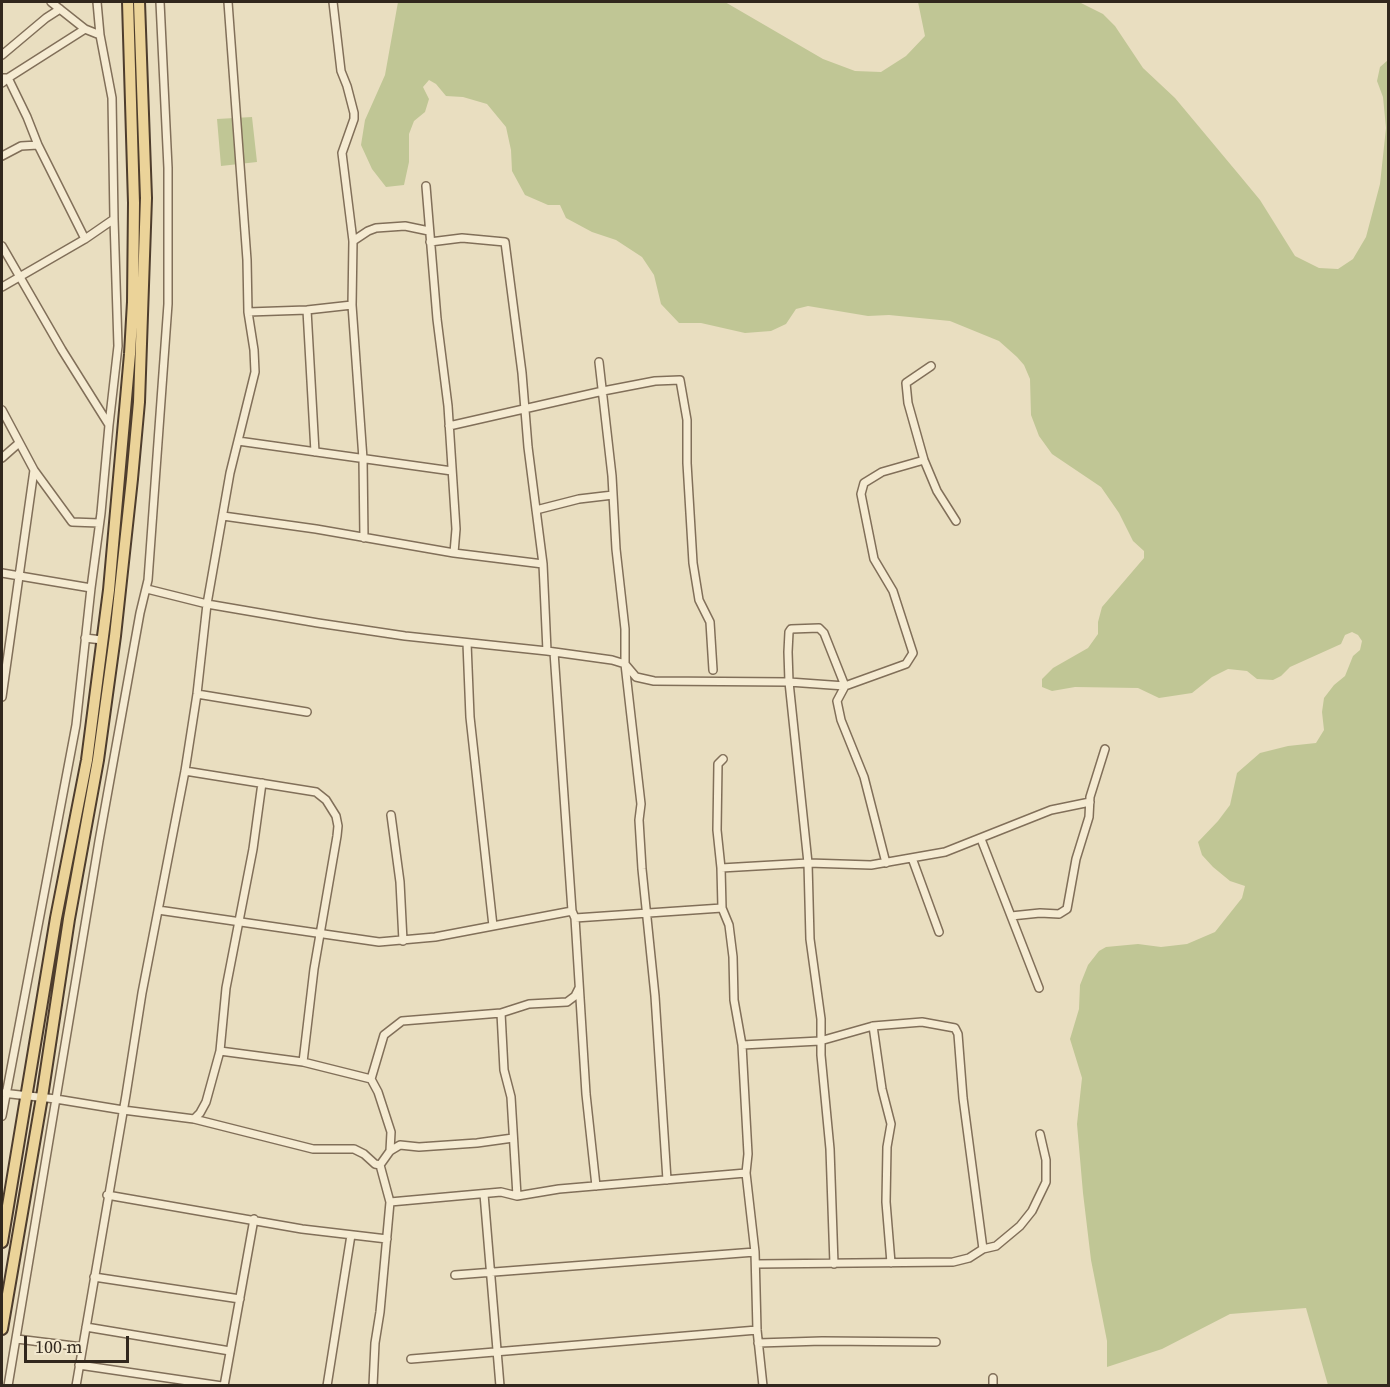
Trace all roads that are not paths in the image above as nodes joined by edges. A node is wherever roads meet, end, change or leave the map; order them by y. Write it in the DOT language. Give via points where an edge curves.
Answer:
graph roads {
  1 [pos="51,2"];
  2 [pos="97,2"];
  3 [pos="128,2"];
  4 [pos="139,2"];
  5 [pos="160,2"];
  6 [pos="228,2"];
  7 [pos="333,2"];
  8 [pos="60,9"];
  9 [pos="85,29"];
  10 [pos="100,35"];
  11 [pos="2,55"];
  12 [pos="5,78"];
  13 [pos="2,83"];
  14 [pos="38,145"];
  15 [pos="2,156"];
  16 [pos="426,186"];
  17 [pos="114,219"];
  18 [pos="429,231"];
  19 [pos="85,239"];
  20 [pos="353,241"];
  21 [pos="430,242"];
  22 [pos="2,246"];
  23 [pos="19,277"];
  24 [pos="2,287"];
  25 [pos="352,305"];
  26 [pos="307,310"];
  27 [pos="248,312"];
  28 [pos="599,362"];
  29 [pos="931,366"];
  30 [pos="603,391"];
  31 [pos="526,409"];
  32 [pos="2,410"];
  33 [pos="109,425"];
  34 [pos="449,426"];
  35 [pos="238,441"];
  36 [pos="19,443"];
  37 [pos="315,452"];
  38 [pos="2,458"];
  39 [pos="363,459"];
  40 [pos="924,460"];
  41 [pos="34,470"];
  42 [pos="452,471"];
  43 [pos="613,495"];
  44 [pos="536,510"];
  45 [pos="223,516"];
  46 [pos="956,521"];
  47 [pos="99,523"];
  48 [pos="364,538"];
  49 [pos="454,553"];
  50 [pos="543,564"];
  51 [pos="2,573"];
  52 [pos="18,576"];
  53 [pos="91,588"];
  54 [pos="147,589"];
  55 [pos="207,604"];
  56 [pos="85,638"];
  57 [pos="102,640"];
  58 [pos="467,643"];
  59 [pos="550,651"];
  60 [pos="625,664"];
  61 [pos="714,670"];
  62 [pos="789,682"];
  63 [pos="845,686"];
  64 [pos="197,694"];
  65 [pos="2,698"];
  66 [pos="307,712"];
  67 [pos="1105,749"];
  68 [pos="723,759"];
  69 [pos="185,771"];
  70 [pos="262,783"];
  71 [pos="1090,802"];
  72 [pos="391,815"];
  73 [pos="981,839"];
  74 [pos="912,858"];
  75 [pos="808,863"];
  76 [pos="886,863"];
  77 [pos="721,868"];
  78 [pos="722,908"];
  79 [pos="158,910"];
  80 [pos="572,911"];
  81 [pos="647,913"];
  82 [pos="1011,916"];
  83 [pos="575,918"];
  84 [pos="240,923"];
  85 [pos="493,926"];
  86 [pos="939,932"];
  87 [pos="320,934"];
  88 [pos="403,941"];
  89 [pos="579,988"];
  90 [pos="1039,988"];
  91 [pos="501,1013"];
  92 [pos="873,1026"];
  93 [pos="820,1041"];
  94 [pos="742,1045"];
  95 [pos="220,1051"];
  96 [pos="303,1062"];
  97 [pos="371,1078"];
  98 [pos="3,1093"];
  99 [pos="25,1097"];
  100 [pos="42,1097"];
  101 [pos="56,1099"];
  102 [pos="123,1110"];
  103 [pos="2,1116"];
  104 [pos="194,1119"];
  105 [pos="1040,1134"];
  106 [pos="513,1138"];
  107 [pos="390,1151"];
  108 [pos="380,1166"];
  109 [pos="746,1173"];
  110 [pos="667,1180"];
  111 [pos="596,1186"];
  112 [pos="484,1194"];
  113 [pos="108,1195"];
  114 [pos="517,1196"];
  115 [pos="390,1202"];
  116 [pos="254,1219"];
  117 [pos="351,1234"];
  118 [pos="387,1239"];
  119 [pos="2,1242"];
  120 [pos="983,1249"];
  121 [pos="755,1252"];
  122 [pos="891,1263"];
  123 [pos="756,1264"];
  124 [pos="834,1264"];
  125 [pos="491,1273"];
  126 [pos="455,1275"];
  127 [pos="94,1277"];
  128 [pos="240,1299"];
  129 [pos="86,1327"];
  130 [pos="2,1329"];
  131 [pos="757,1330"];
  132 [pos="17,1339"];
  133 [pos="936,1342"];
  134 [pos="758,1343"];
  135 [pos="82,1347"];
  136 [pos="230,1351"];
  137 [pos="498,1351"];
  138 [pos="411,1359"];
  139 [pos="79,1365"];
  140 [pos="8,1386"];
  141 [pos="76,1386"];
  142 [pos="223,1386"];
  143 [pos="327,1386"];
  144 [pos="373,1386"];
  145 [pos="500,1386"];
  146 [pos="763,1386"];
  1 -- 8 [label="street"];
  2 -- 10 [label="street"];
  3 -- 57 [label="main road" via="133,302"];
  4 -- 100 [label="main road" via="146,198 139,402 101,737"];
  5 -- 54 [label="street" via="168,168 168,304"];
  6 -- 27 [label="street"];
  7 -- 20 [label="street" via="341,71 354,113 342,153"];
  8 -- 9 [label="street"];
  8 -- 11 [label="street"];
  9 -- 10 [label="street"];
  9 -- 12 [label="street"];
  10 -- 17 [label="street" via="112,98"];
  12 -- 13 [label="street"];
  12 -- 14 [label="street"];
  14 -- 15 [label="street" via="21,146"];
  14 -- 19 [label="street"];
  16 -- 18 [label="street"];
  17 -- 19 [label="street"];
  17 -- 33 [label="street" via="118,346"];
  18 -- 20 [label="street" via="386,227 370,230"];
  18 -- 21 [label="street"];
  19 -- 23 [label="street"];
  20 -- 25 [label="street"];
  21 -- 31 [label="street" via="462,238 505,242"];
  21 -- 34 [label="street"];
  22 -- 23 [label="street"];
  23 -- 24 [label="street"];
  23 -- 33 [label="street"];
  25 -- 26 [label="street"];
  25 -- 39 [label="street"];
  26 -- 27 [label="street"];
  26 -- 37 [label="street"];
  27 -- 35 [label="street" via="255,372"];
  28 -- 30 [label="street"];
  29 -- 40 [label="street" via="905,384"];
  30 -- 31 [label="street"];
  30 -- 43 [label="street"];
  30 -- 61 [label="street" via="677,378 681,381 687,420 693,563 698,595 710,622"];
  31 -- 34 [label="street"];
  31 -- 44 [label="street"];
  32 -- 36 [label="street"];
  33 -- 47 [label="street"];
  34 -- 42 [label="street"];
  35 -- 37 [label="street"];
  35 -- 45 [label="street"];
  36 -- 38 [label="street"];
  36 -- 41 [label="street"];
  37 -- 39 [label="street"];
  39 -- 42 [label="street"];
  39 -- 48 [label="street"];
  40 -- 46 [label="street" via="937,492"];
  40 -- 63 [label="street" via="882,472 864,483 861,494 874,559 893,591 913,653 906,664"];
  41 -- 47 [label="street" via="72,522"];
  41 -- 52 [label="street"];
  42 -- 49 [label="street"];
  43 -- 44 [label="street"];
  43 -- 60 [label="street"];
  44 -- 50 [label="street"];
  45 -- 48 [label="street"];
  45 -- 55 [label="street"];
  47 -- 53 [label="street"];
  48 -- 49 [label="street"];
  49 -- 50 [label="street"];
  50 -- 59 [label="street"];
  51 -- 52 [label="street"];
  52 -- 53 [label="street"];
  52 -- 65 [label="street"];
  53 -- 56 [label="street"];
  54 -- 55 [label="street"];
  54 -- 101 [label="street"];
  55 -- 58 [label="street"];
  55 -- 64 [label="street"];
  56 -- 57 [label="street"];
  56 -- 98 [label="street" via="76,725"];
  57 -- 99 [label="main road" via="87,760"];
  58 -- 59 [label="street"];
  58 -- 85 [label="street" via="470,717"];
  59 -- 60 [label="street"];
  59 -- 80 [label="street"];
  60 -- 62 [label="street" via="636,677 654,681"];
  60 -- 81 [label="street" via="641,804"];
  62 -- 63 [label="street"];
  62 -- 63 [label="street" via="790,630 816,628 824,633"];
  62 -- 75 [label="street"];
  63 -- 76 [label="street" via="837,701 841,720 864,777"];
  64 -- 66 [label="street"];
  64 -- 69 [label="street"];
  67 -- 71 [label="street"];
  68 -- 77 [label="street" via="718,764"];
  69 -- 70 [label="street"];
  69 -- 79 [label="street"];
  70 -- 84 [label="street"];
  70 -- 87 [label="street" via="316,792 336,816 337,836"];
  71 -- 73 [label="street" via="1051,810"];
  71 -- 82 [label="street" via="1067,909 1059,914"];
  72 -- 88 [label="street"];
  73 -- 74 [label="street"];
  73 -- 82 [label="street"];
  74 -- 76 [label="street"];
  74 -- 86 [label="street"];
  75 -- 76 [label="street"];
  75 -- 77 [label="street"];
  75 -- 93 [label="street" via="810,939 821,1019"];
  77 -- 78 [label="street"];
  78 -- 81 [label="street"];
  78 -- 94 [label="street" via="729,925 734,1000"];
  79 -- 84 [label="street"];
  79 -- 102 [label="street"];
  80 -- 83 [label="street"];
  80 -- 85 [label="street"];
  81 -- 83 [label="street"];
  81 -- 110 [label="street"];
  82 -- 90 [label="street"];
  83 -- 89 [label="street"];
  84 -- 87 [label="street"];
  84 -- 95 [label="street" via="226,988"];
  85 -- 88 [label="street"];
  87 -- 88 [label="street" via="369,942"];
  87 -- 96 [label="street"];
  89 -- 91 [label="street" via="567,1002 529,1004"];
  89 -- 111 [label="street"];
  91 -- 97 [label="street" via="402,1021 384,1035"];
  91 -- 106 [label="street"];
  92 -- 93 [label="street"];
  92 -- 120 [label="street" via="922,1022 955,1028 958,1034"];
  92 -- 122 [label="street" via="891,1124 886,1202"];
  93 -- 94 [label="street"];
  93 -- 124 [label="street" via="830,1149"];
  94 -- 109 [label="street"];
  95 -- 96 [label="street"];
  95 -- 104 [label="street" via="206,1101"];
  96 -- 97 [label="street"];
  97 -- 107 [label="street" via="390,1132"];
  98 -- 99 [label="street"];
  98 -- 103 [label="street"];
  99 -- 100 [label="street"];
  99 -- 119 [label="main road"];
  100 -- 101 [label="street"];
  100 -- 130 [label="main road"];
  101 -- 102 [label="street"];
  101 -- 132 [label="street"];
  102 -- 104 [label="street"];
  102 -- 113 [label="street"];
  104 -- 108 [label="street" via="313,1149 354,1149"];
  105 -- 120 [label="street" via="1047,1172 1041,1195 1004,1242"];
  106 -- 107 [label="street" via="419,1147 400,1145"];
  106 -- 114 [label="street"];
  107 -- 108 [label="street"];
  108 -- 115 [label="street"];
  109 -- 110 [label="street"];
  109 -- 121 [label="street"];
  110 -- 111 [label="street"];
  111 -- 114 [label="street"];
  112 -- 114 [label="street" via="501,1192"];
  112 -- 115 [label="street"];
  112 -- 125 [label="street"];
  113 -- 116 [label="street"];
  113 -- 127 [label="street"];
  115 -- 118 [label="street"];
  116 -- 117 [label="street"];
  116 -- 128 [label="street"];
  117 -- 118 [label="street"];
  117 -- 143 [label="street"];
  118 -- 144 [label="street"];
  120 -- 122 [label="street" via="952,1262"];
  121 -- 123 [label="street"];
  121 -- 125 [label="street"];
  122 -- 124 [label="street"];
  123 -- 124 [label="street"];
  123 -- 131 [label="street"];
  125 -- 126 [label="street"];
  125 -- 137 [label="street"];
  127 -- 128 [label="street"];
  127 -- 129 [label="street"];
  128 -- 136 [label="street"];
  129 -- 135 [label="street"];
  129 -- 136 [label="street"];
  131 -- 134 [label="street"];
  131 -- 137 [label="street"];
  132 -- 135 [label="street"];
  132 -- 140 [label="street"];
  133 -- 134 [label="street"];
  134 -- 146 [label="street"];
  135 -- 139 [label="street"];
  136 -- 142 [label="street"];
  137 -- 138 [label="street"];
  137 -- 145 [label="street"];
  139 -- 141 [label="street"];
  139 -- 142 [label="street"];
}
